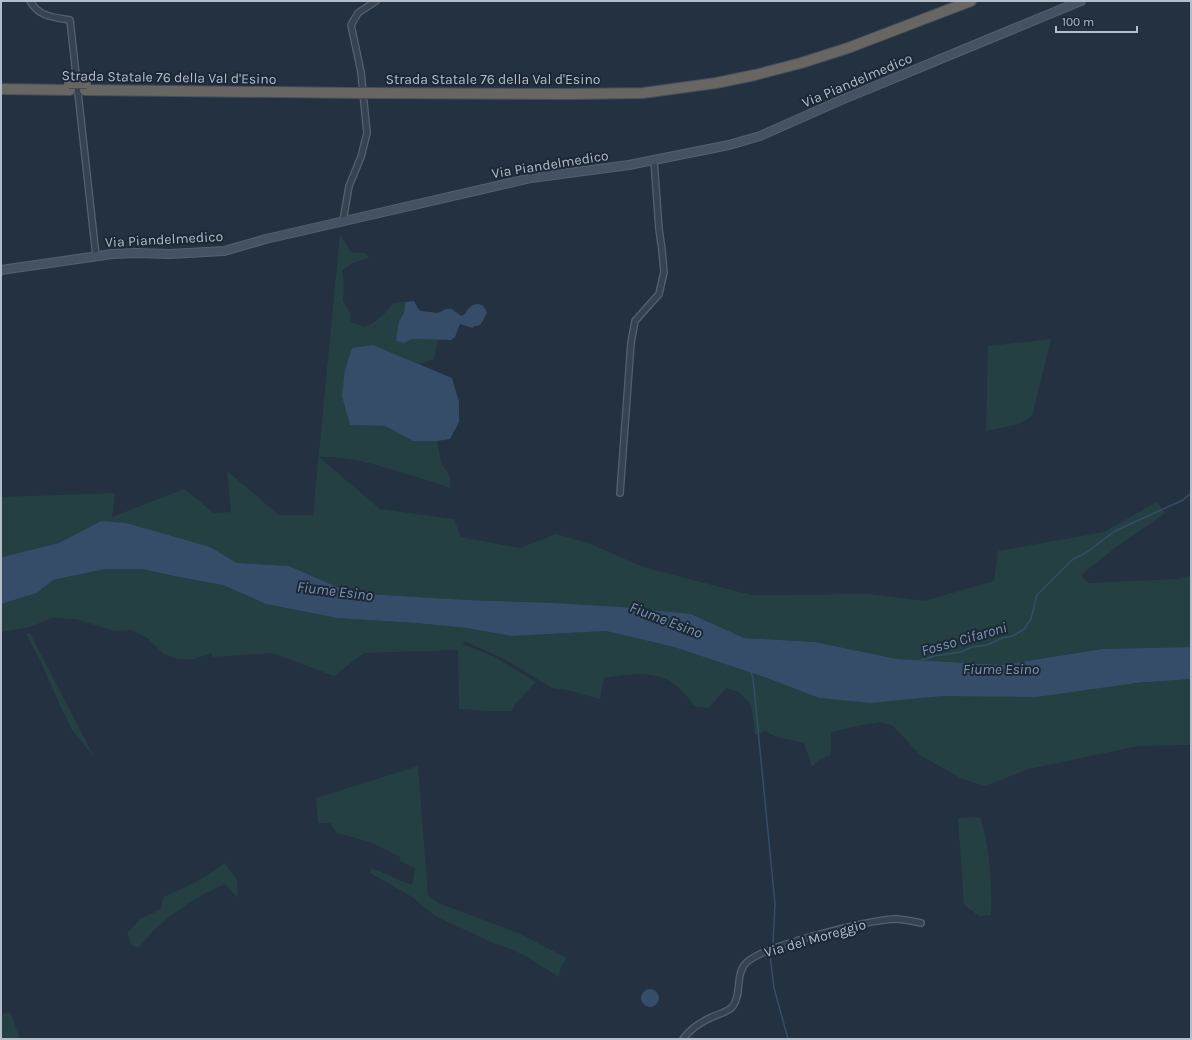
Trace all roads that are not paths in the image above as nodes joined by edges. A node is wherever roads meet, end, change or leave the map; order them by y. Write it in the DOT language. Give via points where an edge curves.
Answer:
graph roads {
  1 [pos="30,1"];
  2 [pos="376,1"];
  3 [pos="952,1"];
  4 [pos="971,1"];
  5 [pos="1081,1"];
  6 [pos="1,82"];
  7 [pos="69,86"];
  8 [pos="1,89"];
  9 [pos="367,89"];
  10 [pos="654,160"];
  11 [pos="343,221"];
  12 [pos="96,256"];
  13 [pos="1,270"];
  14 [pos="620,493"];
  15 [pos="921,923"];
  16 [pos="683,1039"];
  1 -- 12 [label="street" via="34,9 48,16 70,20"];
  2 -- 11 [label="street" via="358,13 351,25 361,72 367,133 361,157 349,186"];
  3 -- 9 [label="highway, Strada Statale 76 della Val d'Esino" via="800,57 715,77 643,86"];
  4 -- 9 [label="highway, Strada Statale 76 della Val d'Esino" via="848,48 801,63 708,85 636,93 556,94"];
  5 -- 10 [label="main road, Via Piandelmedico" via="760,136"];
  6 -- 7 [label="highway, Strada Statale 76 della Val d'Esino"];
  7 -- 8 [label="highway, Strada Statale 76 della Val d'Esino"];
  7 -- 9 [label="highway, Strada Statale 76 della Val d'Esino, bridge"];
  10 -- 11 [label="main road, Via Piandelmedico" via="531,178"];
  10 -- 14 [label="street" via="664,272 659,294 636,321 631,343"];
  11 -- 12 [label="main road, Via Piandelmedico" via="224,251"];
  12 -- 13 [label="main road, Via Piandelmedico"];
  15 -- 16 [label="street, Via del Moreggio" via="894,919 875,921 787,944 755,956 745,963 733,1007 691,1029"];
}
